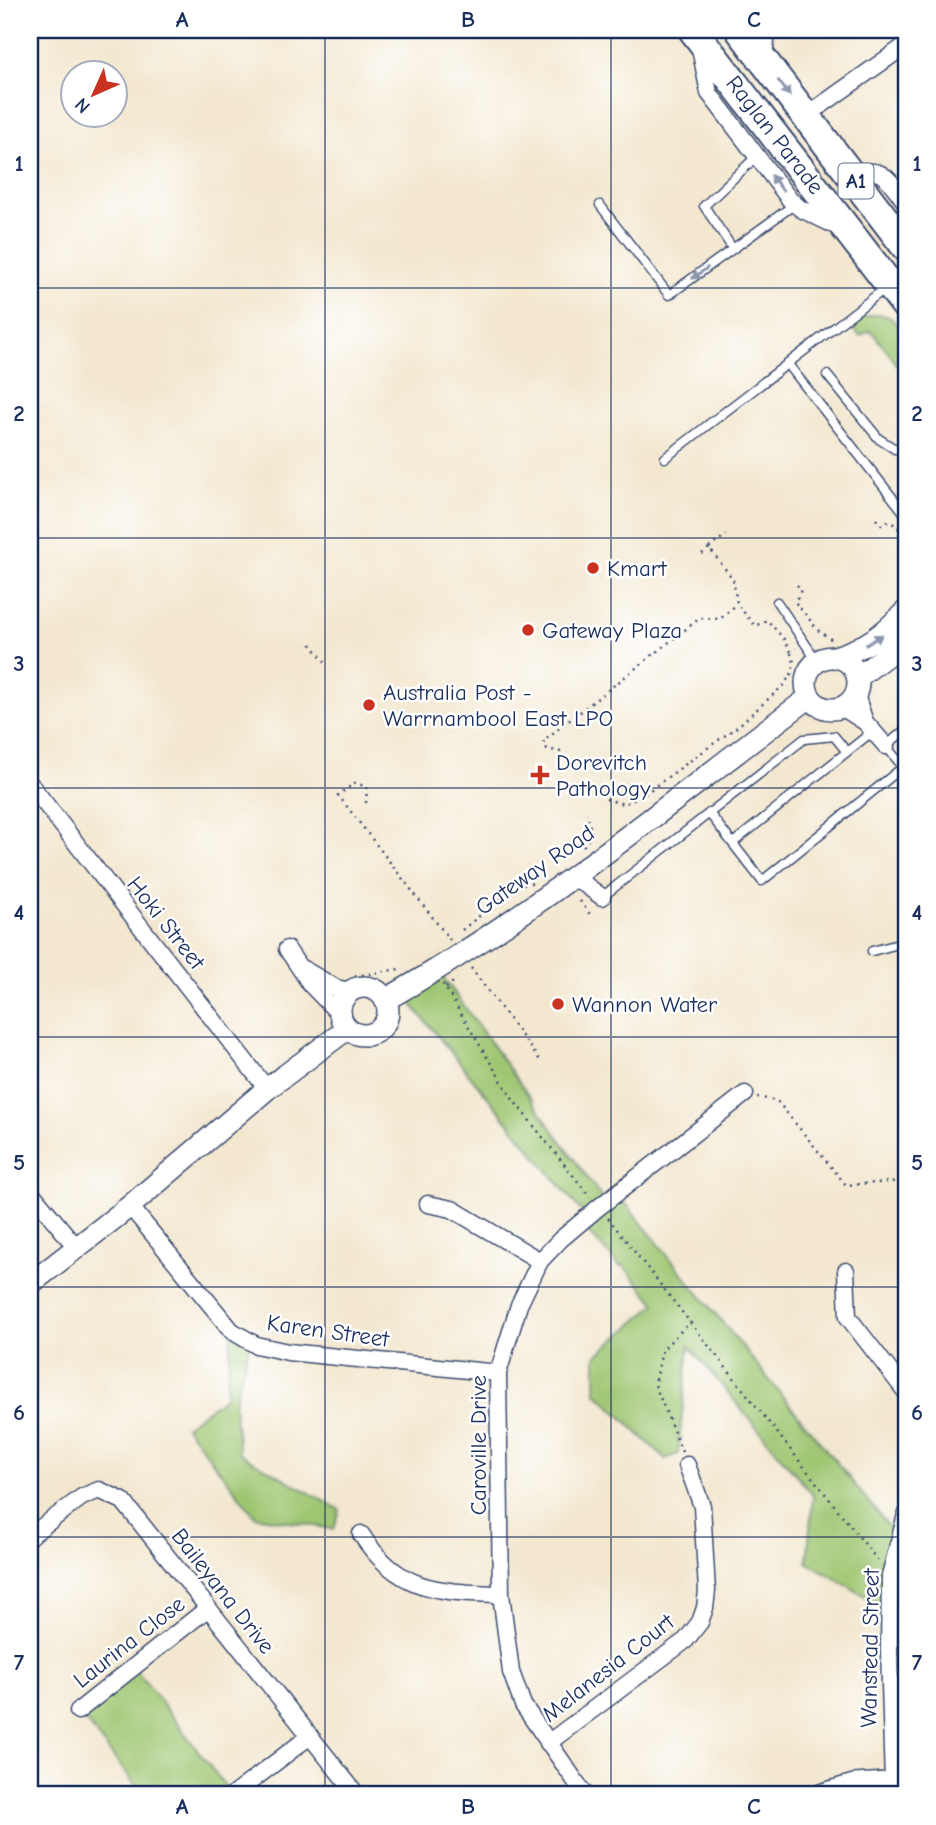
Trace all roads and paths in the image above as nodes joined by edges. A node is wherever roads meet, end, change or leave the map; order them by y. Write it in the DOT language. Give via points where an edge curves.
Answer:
graph roads {
  1 [pos="740,30"];
  2 [pos="764,30"];
  3 [pos="695,32"];
  4 [pos="906,45"];
  5 [pos="762,60"];
  6 [pos="789,124"];
  7 [pos="757,156"];
  8 [pos="850,173"];
  9 [pos="906,203"];
  10 [pos="795,204"];
  11 [pos="600,205"];
  12 [pos="852,236"];
  13 [pos="906,247"];
  14 [pos="733,249"];
  15 [pos="898,295"];
  16 [pos="787,363"];
  17 [pos="827,375"];
  18 [pos="906,444"];
  19 [pos="664,458"];
  20 [pos="906,515"];
  21 [pos="876,519"];
  22 [pos="906,520"];
  23 [pos="898,528"];
  24 [pos="726,535"];
  25 [pos="906,536"];
  26 [pos="709,548"];
  27 [pos="702,554"];
  28 [pos="797,585"];
  29 [pos="906,586"];
  30 [pos="777,601"];
  31 [pos="903,603"];
  32 [pos="737,604"];
  33 [pos="818,631"];
  34 [pos="906,636"];
  35 [pos="804,642"];
  36 [pos="311,644"];
  37 [pos="790,652"];
  38 [pos="831,653"];
  39 [pos="328,666"];
  40 [pos="852,693"];
  41 [pos="810,697"];
  42 [pos="869,727"];
  43 [pos="906,729"];
  44 [pos="886,746"];
  45 [pos="561,752"];
  46 [pos="847,752"];
  47 [pos="30,784"];
  48 [pos="606,799"];
  49 [pos="366,803"];
  50 [pos="709,813"];
  51 [pos="587,814"];
  52 [pos="733,844"];
  53 [pos="581,863"];
  54 [pos="540,882"];
  55 [pos="602,897"];
  56 [pos="906,942"];
  57 [pos="288,949"];
  58 [pos="457,950"];
  59 [pos="872,951"];
  60 [pos="298,966"];
  61 [pos="410,966"];
  62 [pos="436,971"];
  63 [pos="343,990"];
  64 [pos="385,1000"];
  65 [pos="343,1021"];
  66 [pos="542,1063"];
  67 [pos="267,1089"];
  68 [pos="745,1094"];
  69 [pos="906,1181"];
  70 [pos="30,1191"];
  71 [pos="428,1204"];
  72 [pos="130,1206"];
  73 [pos="599,1207"];
  74 [pos="76,1248"];
  75 [pos="540,1261"];
  76 [pos="846,1271"];
  77 [pos="30,1284"];
  78 [pos="690,1322"];
  79 [pos="498,1373"];
  80 [pos="906,1392"];
  81 [pos="687,1465"];
  82 [pos="906,1515"];
  83 [pos="361,1534"];
  84 [pos="30,1536"];
  85 [pos="890,1576"];
  86 [pos="501,1594"];
  87 [pos="208,1609"];
  88 [pos="78,1711"];
  89 [pos="310,1736"];
  90 [pos="548,1743"];
  91 [pos="900,1782"];
  92 [pos="233,1795"];
  93 [pos="357,1795"];
  94 [pos="584,1795"];
  95 [pos="820,1795"];
  1 -- 5 [label="highway, Raglan Parade / A1"];
  2 -- 5 [label="street, Raglan Parade"];
  3 -- 6 [label="highway, Raglan Parade / A1"];
  3 -- 7 [label="street, Raglan Parade" via="709,93"];
  4 -- 6 [label="street"];
  5 -- 6 [label="highway, Raglan Parade / A1, one-way"];
  6 -- 8 [label="highway, Raglan Parade / A1"];
  6 -- 12 [label="highway, Raglan Parade / A1"];
  10 -- 7 [label="street, Raglan Parade, one-way"];
  7 -- 14 [label="lane" via="704,206"];
  8 -- 9 [label="street, Raglan Parade" via="881,173"];
  8 -- 13 [label="highway, Raglan Parade / A1"];
  10 -- 12 [label="street, Raglan Parade"];
  10 -- 14 [label="lane"];
  14 -- 11 [label="lane, one-way" via="669,295"];
  12 -- 15 [label="highway, Raglan Parade / A1"];
  15 -- 16 [label="lane"];
  16 -- 19 [label="lane"];
  16 -- 20 [label="lane"];
  17 -- 18 [label="lane" via="879,439 895,449"];
  21 -- 23 [label="path" via="881,525 890,521"];
  22 -- 23 [label="path"];
  23 -- 25 [label="path"];
  24 -- 26 [label="path"];
  26 -- 27 [label="path"];
  26 -- 32 [label="path" via="733,579"];
  28 -- 33 [label="path" via="801,590 795,602"];
  29 -- 31 [label="path"];
  30 -- 35 [label="lane"];
  38 -- 31 [label="street, one-way" via="857,650 881,637"];
  32 -- 37 [label="path" via="755,626 766,620 773,625"];
  32 -- 45 [label="path" via="720,619 700,618 543,741 547,749"];
  33 -- 35 [label="path"];
  33 -- 38 [label="path" via="831,640"];
  34 -- 40 [label="street"];
  35 -- 37 [label="path"];
  35 -- 38 [label="lane"];
  36 -- 39 [label="path"];
  37 -- 48 [label="path" via="792,673 783,686 738,726 639,799 623,804"];
  38 -- 40 [label="street" via="853,667"];
  38 -- 41 [label="street" via="811,667 806,681"];
  40 -- 41 [label="street" via="833,710"];
  40 -- 42 [label="street"];
  41 -- 53 [label="street, Gateway Road"];
  42 -- 44 [label="street"];
  42 -- 46 [label="lane"];
  43 -- 44 [label="lane"];
  44 -- 52 [label="lane" via="903,767 762,881"];
  46 -- 50 [label="lane" via="834,736 804,738"];
  46 -- 52 [label="lane"];
  47 -- 67 [label="street, Hoki Street"];
  49 -- 58 [label="path" via="368,788 355,783 338,795"];
  50 -- 52 [label="lane"];
  50 -- 55 [label="lane"];
  51 -- 53 [label="path" via="590,827"];
  53 -- 55 [label="street"];
  53 -- 58 [label="street, Gateway Road"];
  54 -- 58 [label="path" via="516,886 463,929"];
  56 -- 59 [label="lane"];
  57 -- 60 [label="street"];
  58 -- 62 [label="street, Gateway Road"];
  58 -- 66 [label="path"];
  60 -- 63 [label="street"];
  60 -- 65 [label="street"];
  61 -- 63 [label="path" via="337,978"];
  62 -- 64 [label="street, Gateway Road"];
  62 -- 73 [label="path" via="511,1097"];
  63 -- 64 [label="street" via="372,988"];
  63 -- 65 [label="street"];
  64 -- 65 [label="street" via="387,1020 379,1031 359,1035"];
  65 -- 67 [label="street"];
  67 -- 72 [label="street"];
  68 -- 69 [label="path" via="777,1101 846,1185"];
  68 -- 73 [label="street, Caroville Drive"];
  70 -- 74 [label="street"];
  71 -- 75 [label="street" via="452,1209"];
  72 -- 74 [label="street"];
  72 -- 79 [label="street, Karen Street" via="232,1331 256,1345 288,1353"];
  73 -- 75 [label="street, Caroville Drive"];
  73 -- 78 [label="path"];
  74 -- 77 [label="street"];
  75 -- 79 [label="street, Caroville Drive" via="519,1305"];
  76 -- 80 [label="street" via="848,1317"];
  78 -- 81 [label="path" via="662,1350 655,1385"];
  78 -- 85 [label="path"];
  79 -- 86 [label="street, Caroville Drive"];
  81 -- 90 [label="street, Melanesia Court" via="702,1506 707,1591 699,1622 686,1640"];
  82 -- 85 [label="street, Wanstead Street"];
  83 -- 86 [label="street" via="374,1555 399,1576 422,1586"];
  84 -- 87 [label="street, Baileyana Drive" via="82,1497 99,1490 123,1501"];
  85 -- 91 [label="street, Wanstead Street" via="889,1649"];
  86 -- 90 [label="street, Caroville Drive" via="511,1672 523,1705"];
  87 -- 88 [label="street, Laurina Close"];
  87 -- 89 [label="street, Baileyana Drive"];
  89 -- 92 [label="street"];
  89 -- 93 [label="street, Baileyana Drive"];
  90 -- 94 [label="street, Caroville Drive"];
  91 -- 95 [label="street" via="854,1785"];
}
